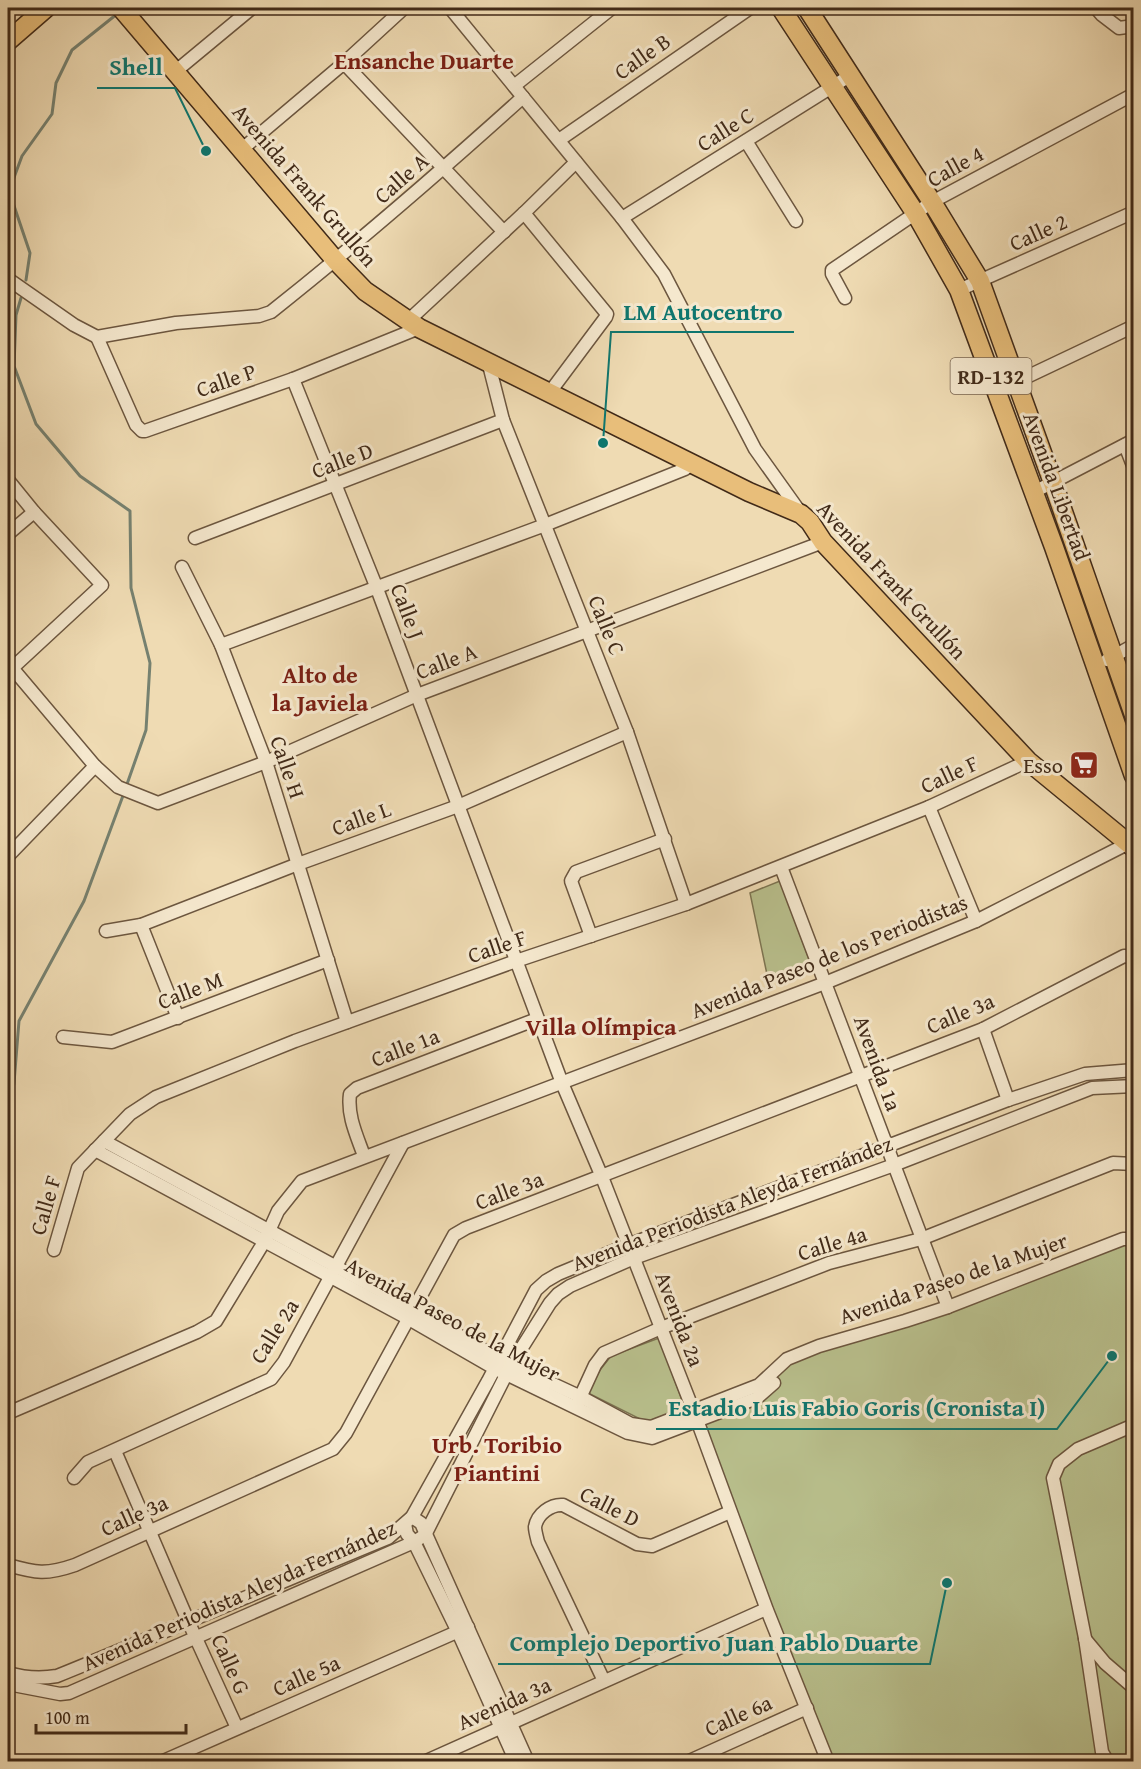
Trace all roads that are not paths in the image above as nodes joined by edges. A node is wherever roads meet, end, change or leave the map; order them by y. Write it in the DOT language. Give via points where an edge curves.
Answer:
graph roads {
  1 [pos="46,8"];
  2 [pos="252,8"];
  3 [pos="404,8"];
  4 [pos="450,8"];
  5 [pos="612,8"];
  6 [pos="750,8"];
  7 [pos="781,8"];
  8 [pos="807,8"];
  9 [pos="1096,8"];
  10 [pos="125,12"];
  11 [pos="1134,26"];
  12 [pos="8,41"];
  13 [pos="344,63"];
  14 [pos="176,71"];
  15 [pos="851,75"];
  16 [pos="514,86"];
  17 [pos="832,87"];
  18 [pos="1134,94"];
  19 [pos="523,97"];
  20 [pos="559,140"];
  21 [pos="746,141"];
  22 [pos="241,150"];
  23 [pos="576,162"];
  24 [pos="444,169"];
  25 [pos="932,202"];
  26 [pos="1134,212"];
  27 [pos="525,213"];
  28 [pos="916,214"];
  29 [pos="622,218"];
  30 [pos="796,221"];
  31 [pos="504,232"];
  32 [pos="336,261"];
  33 [pos="8,279"];
  34 [pos="980,281"];
  35 [pos="959,290"];
  36 [pos="845,298"];
  37 [pos="414,324"];
  38 [pos="1134,326"];
  39 [pos="97,337"];
  40 [pos="488,361"];
  41 [pos="293,379"];
  42 [pos="1019,389"];
  43 [pos="550,392"];
  44 [pos="1001,403"];
  45 [pos="503,420"];
  46 [pos="1129,443"];
  47 [pos="692,462"];
  48 [pos="1134,468"];
  49 [pos="8,480"];
  50 [pos="1053,483"];
  51 [pos="335,486"];
  52 [pos="1034,492"];
  53 [pos="34,512"];
  54 [pos="801,514"];
  55 [pos="545,525"];
  56 [pos="8,534"];
  57 [pos="195,538"];
  58 [pos="823,542"];
  59 [pos="182,567"];
  60 [pos="376,586"];
  61 [pos="586,631"];
  62 [pos="221,645"];
  63 [pos="1134,645"];
  64 [pos="1113,657"];
  65 [pos="1095,665"];
  66 [pos="9,668"];
  67 [pos="417,695"];
  68 [pos="1134,715"];
  69 [pos="627,732"];
  70 [pos="1028,761"];
  71 [pos="266,762"];
  72 [pos="95,766"];
  73 [pos="1134,776"];
  74 [pos="458,806"];
  75 [pos="929,807"];
  76 [pos="665,839"];
  77 [pos="1130,846"];
  78 [pos="8,856"];
  79 [pos="298,864"];
  80 [pos="781,867"];
  81 [pos="686,904"];
  82 [pos="976,921"];
  83 [pos="141,925"];
  84 [pos="106,931"];
  85 [pos="591,936"];
  86 [pos="328,960"];
  87 [pos="1132,960"];
  88 [pos="516,961"];
  89 [pos="825,983"];
  90 [pos="178,1018"];
  91 [pos="537,1019"];
  92 [pos="347,1022"];
  93 [pos="983,1029"];
  94 [pos="63,1037"];
  95 [pos="1134,1070"];
  96 [pos="861,1075"];
  97 [pos="561,1083"];
  98 [pos="1134,1086"];
  99 [pos="1008,1100"];
  100 [pos="404,1143"];
  101 [pos="99,1146"];
  102 [pos="887,1148"];
  103 [pos="364,1156"];
  104 [pos="1134,1164"];
  105 [pos="894,1165"];
  106 [pos="602,1177"];
  107 [pos="267,1237"];
  108 [pos="921,1239"];
  109 [pos="1134,1239"];
  110 [pos="628,1245"];
  111 [pos="54,1250"];
  112 [pos="634,1258"];
  113 [pos="332,1272"];
  114 [pos="948,1307"];
  115 [pos="411,1314"];
  116 [pos="662,1328"];
  117 [pos="503,1367"];
  118 [pos="578,1402"];
  119 [pos="8,1413"];
  120 [pos="695,1415"];
  121 [pos="1134,1425"];
  122 [pos="115,1451"];
  123 [pos="74,1478"];
  124 [pos="730,1512"];
  125 [pos="409,1520"];
  126 [pos="150,1531"];
  127 [pos="419,1538"];
  128 [pos="8,1565"];
  129 [pos="766,1609"];
  130 [pos="189,1623"];
  131 [pos="463,1630"];
  132 [pos="195,1636"];
  133 [pos="1085,1638"];
  134 [pos="8,1673"];
  135 [pos="604,1681"];
  136 [pos="8,1684"];
  137 [pos="1134,1688"];
  138 [pos="807,1708"];
  139 [pos="506,1725"];
  140 [pos="237,1728"];
  141 [pos="161,1761"];
  142 [pos="424,1761"];
  143 [pos="516,1761"];
  144 [pos="528,1761"];
  145 [pos="687,1761"];
  146 [pos="828,1761"];
  147 [pos="1108,1761"];
  1 -- 12 [label="main road"];
  2 -- 14 [label="street"];
  3 -- 13 [label="street"];
  4 -- 16 [label="street"];
  5 -- 16 [label="street"];
  6 -- 20 [label="street, Calle B"];
  7 -- 17 [label="main road, Avenida Libertad / RD-132"];
  8 -- 15 [label="main road, Avenida Libertad / RD-132"];
  9 -- 11 [label="street" via="1119,28"];
  10 -- 14 [label="main road, Avenida Frank Grullón"];
  13 -- 22 [label="street"];
  13 -- 24 [label="street"];
  14 -- 22 [label="main road, Avenida Frank Grullón"];
  15 -- 17 [label="street, Calle C"];
  15 -- 25 [label="main road, Avenida Libertad / RD-132"];
  16 -- 19 [label="street"];
  17 -- 21 [label="street, Calle C"];
  17 -- 28 [label="main road, Avenida Libertad / RD-132"];
  18 -- 25 [label="street, Calle 4"];
  19 -- 20 [label="street"];
  19 -- 24 [label="street, Calle A"];
  20 -- 23 [label="street"];
  21 -- 29 [label="street, Calle C"];
  21 -- 30 [label="street"];
  22 -- 32 [label="main road, Avenida Frank Grullón"];
  23 -- 27 [label="street"];
  23 -- 29 [label="street"];
  24 -- 31 [label="street"];
  24 -- 32 [label="street, Calle A"];
  25 -- 28 [label="street, Calle 4"];
  25 -- 34 [label="main road, Avenida Libertad / RD-132"];
  26 -- 34 [label="street, Calle 2"];
  27 -- 31 [label="street"];
  27 -- 43 [label="street" via="607,314"];
  28 -- 35 [label="main road, Avenida Libertad / RD-132"];
  28 -- 36 [label="street, Calle 4" via="832,270"];
  29 -- 54 [label="street" via="664,274 755,448"];
  31 -- 37 [label="street"];
  32 -- 37 [label="main road, Avenida Frank Grullón" via="364,291"];
  32 -- 39 [label="street, Calle A" via="266,315 176,323"];
  33 -- 39 [label="street"];
  34 -- 35 [label="street, Calle 2"];
  34 -- 42 [label="main road, Avenida Libertad / RD-132"];
  35 -- 44 [label="main road, Avenida Libertad / RD-132"];
  37 -- 40 [label="main road, Avenida Frank Grullón"];
  37 -- 41 [label="street, Calle P"];
  38 -- 42 [label="street"];
  39 -- 41 [label="street, Calle P" via="142,431"];
  40 -- 43 [label="main road, Avenida Frank Grullón"];
  40 -- 45 [label="street, Calle C"];
  41 -- 51 [label="street, Calle J"];
  42 -- 44 [label="street"];
  42 -- 50 [label="main road, Avenida Libertad / RD-132"];
  43 -- 47 [label="main road, Avenida Frank Grullón"];
  44 -- 52 [label="main road, Avenida Libertad / RD-132"];
  45 -- 51 [label="street, Calle D"];
  45 -- 55 [label="street, Calle C"];
  46 -- 48 [label="street"];
  46 -- 50 [label="street"];
  47 -- 54 [label="main road, Avenida Frank Grullón"];
  47 -- 55 [label="street" via="685,469"];
  49 -- 53 [label="street"];
  50 -- 52 [label="street"];
  50 -- 64 [label="main road, Avenida Libertad / RD-132"];
  51 -- 57 [label="street, Calle D"];
  51 -- 60 [label="street, Calle J"];
  52 -- 65 [label="main road, Avenida Libertad / RD-132"];
  53 -- 56 [label="street"];
  53 -- 66 [label="street" via="102,585"];
  54 -- 58 [label="main road, Avenida Frank Grullón"];
  55 -- 60 [label="street"];
  55 -- 61 [label="street, Calle C"];
  58 -- 61 [label="street, Calle A"];
  58 -- 70 [label="main road, Avenida Frank Grullón"];
  59 -- 62 [label="street, Calle H"];
  60 -- 62 [label="street"];
  60 -- 67 [label="street, Calle J"];
  61 -- 67 [label="street, Calle A"];
  61 -- 69 [label="street, Calle C"];
  62 -- 71 [label="street, Calle H"];
  63 -- 64 [label="street"];
  64 -- 65 [label="street"];
  64 -- 68 [label="main road, Avenida Libertad / RD-132"];
  65 -- 73 [label="main road, Avenida Libertad / RD-132"];
  66 -- 72 [label="street, Calle A"];
  67 -- 71 [label="street, Calle A"];
  67 -- 74 [label="street, Calle J"];
  69 -- 74 [label="street, Calle L"];
  69 -- 76 [label="street, Calle C"];
  70 -- 75 [label="street, Calle F"];
  70 -- 77 [label="main road, Avenida Frank Grullón"];
  71 -- 72 [label="street, Calle A" via="154,802 118,787"];
  71 -- 79 [label="street, Calle H"];
  72 -- 78 [label="street"];
  74 -- 79 [label="street, Calle L"];
  74 -- 88 [label="street, Calle J"];
  75 -- 80 [label="street, Calle F"];
  75 -- 82 [label="street"];
  76 -- 81 [label="street, Calle C"];
  76 -- 85 [label="street" via="572,876"];
  77 -- 82 [label="street, Avenida Paseo de los Periodistas"];
  79 -- 83 [label="street, Calle L"];
  79 -- 86 [label="street, Calle H"];
  80 -- 81 [label="street, Calle F"];
  80 -- 89 [label="street, Avenida 1a"];
  81 -- 85 [label="street, Calle F"];
  82 -- 89 [label="street, Avenida Paseo de los Periodistas"];
  83 -- 84 [label="street, Calle L"];
  83 -- 90 [label="street"];
  85 -- 88 [label="street, Calle F"];
  86 -- 90 [label="street, Calle M"];
  86 -- 92 [label="street, Calle H"];
  87 -- 93 [label="street, Calle 3a" via="1124,956"];
  88 -- 91 [label="street, Avenida 2a"];
  88 -- 92 [label="street, Calle F"];
  89 -- 96 [label="street, Avenida 1a"];
  89 -- 97 [label="street, Avenida Paseo de los Periodistas"];
  90 -- 94 [label="street, Calle M" via="111,1042"];
  91 -- 97 [label="street, Avenida 2a"];
  91 -- 103 [label="street, Calle 1a" via="357,1088 350,1094 349,1104"];
  92 -- 101 [label="street, Calle F" via="156,1097 130,1114"];
  93 -- 96 [label="street, Calle 3a"];
  93 -- 99 [label="street"];
  95 -- 99 [label="street, Avenida Periodista Aleyda Fernández" via="1085,1074"];
  96 -- 102 [label="street, Avenida 1a"];
  96 -- 106 [label="street, Calle 3a"];
  97 -- 100 [label="street, Avenida Paseo de los Periodistas"];
  97 -- 106 [label="street, Avenida 2a"];
  98 -- 105 [label="street, Avenida Periodista Aleyda Fernández" via="1092,1088"];
  99 -- 102 [label="street, Avenida Periodista Aleyda Fernández"];
  100 -- 103 [label="street, Avenida Paseo de los Periodistas"];
  100 -- 113 [label="street, Calle 2a"];
  101 -- 107 [label="street, Avenida Paseo de la Mujer"];
  101 -- 111 [label="street, Calle F" via="78,1168"];
  102 -- 105 [label="street, Avenida 1a"];
  102 -- 110 [label="street, Avenida Periodista Aleyda Fernández"];
  103 -- 107 [label="street, Avenida Paseo de los Periodistas" via="302,1181 278,1211"];
  104 -- 108 [label="street, Calle 4a" via="1113,1163"];
  105 -- 108 [label="street, Avenida 1a"];
  105 -- 112 [label="street, Avenida Periodista Aleyda Fernández"];
  106 -- 110 [label="street, Avenida 2a"];
  106 -- 115 [label="street, Calle 3a" via="454,1235"];
  107 -- 113 [label="street, Avenida Paseo de la Mujer"];
  107 -- 119 [label="street, Avenida Paseo de los Periodistas" via="216,1321"];
  108 -- 114 [label="street, Avenida 1a"];
  108 -- 116 [label="street, Calle 4a" via="829,1263"];
  109 -- 114 [label="street, Avenida Paseo de la Mujer" via="1123,1239"];
  110 -- 112 [label="street, Avenida 2a"];
  110 -- 117 [label="street, Avenida Periodista Aleyda Fernández" via="558,1274 536,1290"];
  112 -- 116 [label="street, Avenida 2a"];
  112 -- 117 [label="street, Avenida Periodista Aleyda Fernández" via="558,1294"];
  113 -- 115 [label="street, Avenida Paseo de la Mujer"];
  113 -- 122 [label="street, Calle 2a" via="285,1362 271,1379"];
  114 -- 120 [label="street, Avenida Paseo de la Mujer" via="787,1359 773,1383 757,1398"];
  115 -- 117 [label="street, Avenida Paseo de la Mujer"];
  115 -- 126 [label="street, Calle 3a" via="346,1433 333,1449"];
  116 -- 118 [label="street, Calle 4a" via="604,1353"];
  116 -- 120 [label="street, Avenida 2a"];
  117 -- 118 [label="street, Avenida Paseo de la Mujer"];
  117 -- 125 [label="street, Avenida Periodista Aleyda Fernández"];
  117 -- 127 [label="street, Avenida Periodista Aleyda Fernández"];
  118 -- 120 [label="street, Avenida Paseo de la Mujer" via="628,1433 652,1438"];
  120 -- 124 [label="street, Avenida 2a"];
  121 -- 133 [label="street" via="1078,1449 1059,1464 1053,1478"];
  122 -- 123 [label="street, Calle 2a" via="88,1462"];
  122 -- 126 [label="street, Calle G"];
  124 -- 129 [label="street, Avenida 2a"];
  124 -- 135 [label="street, Calle D" via="652,1546 637,1544 563,1505 543,1512 535,1527 538,1542"];
  125 -- 127 [label="street" via="417,1519 421,1524"];
  125 -- 130 [label="street, Avenida Periodista Aleyda Fernández" via="388,1538"];
  126 -- 128 [label="street, Calle 3a" via="57,1571 36,1573"];
  126 -- 130 [label="street, Calle G"];
  127 -- 131 [label="street"];
  127 -- 132 [label="street, Avenida Periodista Aleyda Fernández"];
  129 -- 135 [label="street, Avenida 3a"];
  129 -- 138 [label="street, Avenida 2a"];
  130 -- 132 [label="street, Calle G"];
  130 -- 134 [label="street, Avenida Periodista Aleyda Fernández" via="57,1676 26,1678"];
  131 -- 139 [label="street"];
  131 -- 140 [label="street, Calle 5a"];
  132 -- 136 [label="street, Avenida Periodista Aleyda Fernández" via="69,1693"];
  132 -- 140 [label="street, Calle G"];
  133 -- 137 [label="street" via="1105,1663"];
  133 -- 147 [label="street" via="1102,1752"];
  135 -- 139 [label="street, Avenida 3a"];
  138 -- 145 [label="street, Calle 6a"];
  138 -- 146 [label="street, Avenida 2a"];
  139 -- 142 [label="street, Avenida 3a"];
  139 -- 143 [label="street"];
  139 -- 144 [label="street"];
  140 -- 141 [label="street, Calle 5a"];
}
